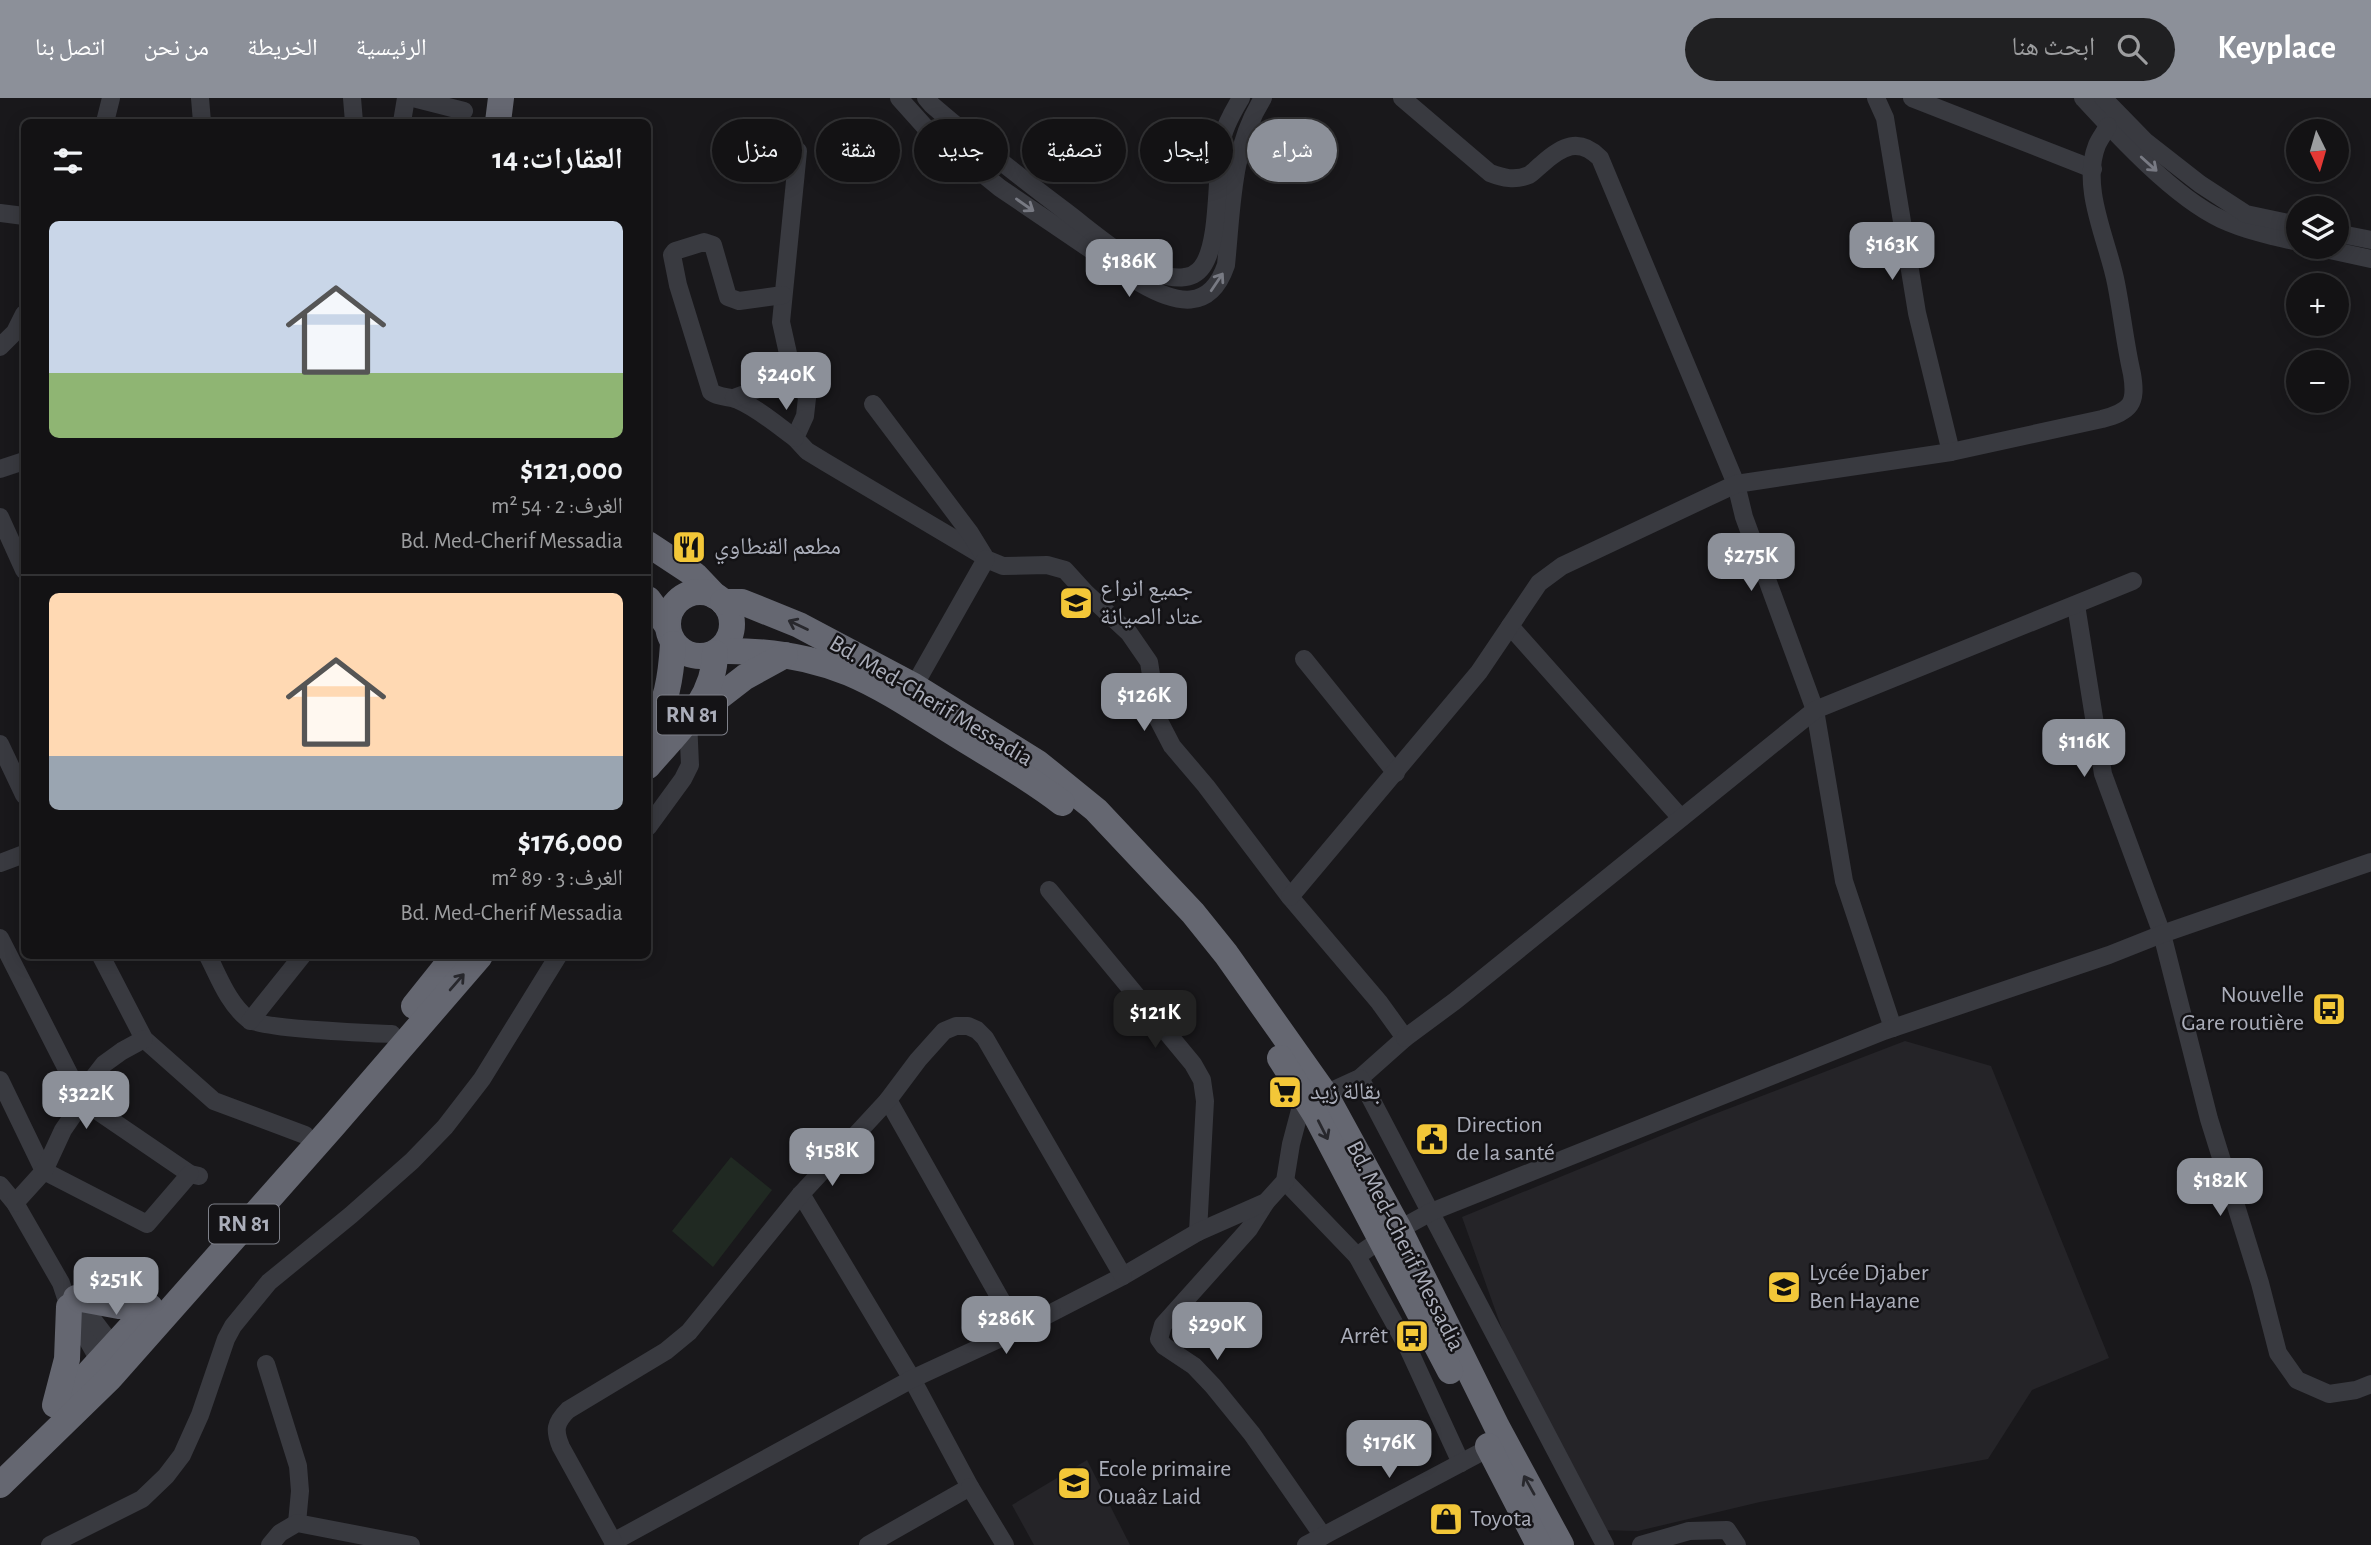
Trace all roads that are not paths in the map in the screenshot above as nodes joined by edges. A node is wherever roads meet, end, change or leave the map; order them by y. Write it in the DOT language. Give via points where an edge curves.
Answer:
graph roads {
  1 [pos="111,98"];
  2 [pos="200,98"];
  3 [pos="352,98"];
  4 [pos="406,98"];
  5 [pos="413,98"];
  6 [pos="501,98"];
  7 [pos="899,98"];
  8 [pos="926,98"];
  9 [pos="1241,98"];
  10 [pos="1263,98"];
  11 [pos="1402,98"];
  12 [pos="1876,98"];
  13 [pos="1912,98"];
  14 [pos="2083,98"];
  15 [pos="2111,108"];
  16 [pos="471,110"];
  17 [pos="106,119"];
  18 [pos="202,119"];
  19 [pos="354,119"];
  20 [pos="402,119"];
  21 [pos="498,119"];
  22 [pos="2093,169"];
  23 [pos="795,182"];
  24 [pos="0,212"];
  25 [pos="21,216"];
  26 [pos="2286,223"];
  27 [pos="2349,236"];
  28 [pos="2286,239"];
  29 [pos="2371,240"];
  30 [pos="2349,254"];
  31 [pos="2371,259"];
  32 [pos="783,295"];
  33 [pos="20,330"];
  34 [pos="0,347"];
  35 [pos="793,376"];
  36 [pos="734,398"];
  37 [pos="873,404"];
  38 [pos="795,438"];
  39 [pos="1951,453"];
  40 [pos="21,462"];
  41 [pos="0,469"];
  42 [pos="1736,484"];
  43 [pos="0,517"];
  44 [pos="651,546"];
  45 [pos="985,557"];
  46 [pos="21,563"];
  47 [pos="2133,581"];
  48 [pos="719,599"];
  49 [pos="651,604"];
  50 [pos="2076,605"];
  51 [pos="1510,626"];
  52 [pos="670,634"];
  53 [pos="717,652"];
  54 [pos="785,656"];
  55 [pos="1304,660"];
  56 [pos="914,685"];
  57 [pos="1815,710"];
  58 [pos="688,720"];
  59 [pos="651,729"];
  60 [pos="0,744"];
  61 [pos="651,763"];
  62 [pos="1396,773"];
  63 [pos="21,789"];
  64 [pos="1681,818"];
  65 [pos="651,823"];
  66 [pos="21,855"];
  67 [pos="2371,862"];
  68 [pos="0,863"];
  69 [pos="1049,890"];
  70 [pos="1290,897"];
  71 [pos="2162,934"];
  72 [pos="0,938"];
  73 [pos="103,959"];
  74 [pos="210,959"];
  75 [pos="300,959"];
  76 [pos="452,959"];
  77 [pos="477,959"];
  78 [pos="556,959"];
  79 [pos="250,1021"];
  80 [pos="1893,1028"];
  81 [pos="392,1034"];
  82 [pos="1405,1038"];
  83 [pos="144,1039"];
  84 [pos="1360,1078"];
  85 [pos="0,1080"];
  86 [pos="1315,1095"];
  87 [pos="888,1100"];
  88 [pos="83,1101"];
  89 [pos="305,1135"];
  90 [pos="44,1171"];
  91 [pos="1285,1181"];
  92 [pos="0,1185"];
  93 [pos="801,1194"];
  94 [pos="1266,1202"];
  95 [pos="15,1203"];
  96 [pos="1431,1212"];
  97 [pos="1198,1232"];
  98 [pos="1389,1235"];
  99 [pos="1357,1256"];
  100 [pos="1123,1276"];
  101 [pos="69,1296"];
  102 [pos="150,1307"];
  103 [pos="1018,1330"];
  104 [pos="111,1362"];
  105 [pos="266,1364"];
  106 [pos="912,1379"];
  107 [pos="2371,1384"];
  108 [pos="52,1413"];
  109 [pos="1489,1448"];
  110 [pos="1461,1463"];
  111 [pos="0,1465"];
  112 [pos="0,1485"];
  113 [pos="970,1487"];
  114 [pos="297,1523"];
  115 [pos="1323,1536"];
  116 [pos="614,1544"];
  117 [pos="50,1545"];
  118 [pos="270,1545"];
  119 [pos="411,1545"];
  120 [pos="868,1545"];
  121 [pos="1005,1545"];
  122 [pos="1306,1545"];
  123 [pos="1539,1545"];
  124 [pos="1561,1545"];
  125 [pos="1605,1545"];
  126 [pos="1641,1545"];
  127 [pos="1737,1545"];
  1 -- 17 [label="street"];
  2 -- 18 [label="street"];
  3 -- 19 [label="street"];
  4 -- 20 [label="street"];
  5 -- 16 [label="street"];
  6 -- 21 [label="highway"];
  7 -- 10 [label="street, one-way" via="925,127 1000,188 1140,283 1160,295 1184,300 1209,293 1223,276 1241,142"];
  8 -- 9 [label="street" via="1100,238 1139,264 1171,277 1184,277 1202,267 1209,251 1223,134"];
  11 -- 42 [label="street" via="1490,173 1507,180 1530,175 1553,154 1572,145 1589,147 1600,158"];
  12 -- 39 [label="street" via="1885,118 1917,313"];
  13 -- 22 [label="street"];
  14 -- 15 [label="street"];
  15 -- 22 [label="street" via="2096,146"];
  15 -- 26 [label="street" via="2145,141 2246,215"];
  15 -- 28 [label="street, one-way" via="2183,194 2219,218"];
  22 -- 39 [label="street" via="2097,217 2115,279 2135,389 2132,404 2120,414 2102,419"];
  23 -- 32 [label="street"];
  24 -- 25 [label="street"];
  27 -- 29 [label="street"];
  30 -- 31 [label="street"];
  32 -- 35 [label="street" via="781,322"];
  32 -- 36 [label="street" via="739,301 728,297 713,245 704,242 672,256 711,393"];
  33 -- 34 [label="street"];
  35 -- 36 [label="street"];
  35 -- 38 [label="street" via="807,398"];
  36 -- 38 [label="street"];
  37 -- 45 [label="street"];
  38 -- 45 [label="street" via="807,451"];
  39 -- 42 [label="street"];
  40 -- 41 [label="street"];
  42 -- 51 [label="street" via="1562,566 1539,583"];
  42 -- 57 [label="street"];
  43 -- 46 [label="street"];
  44 -- 48 [label="highway" via="695,575"];
  45 -- 56 [label="street"];
  45 -- 70 [label="street" via="1003,566 1047,565 1065,570 1129,633 1149,662 1158,719 1172,746"];
  47 -- 50 [label="street"];
  48 -- 52 [label="highway" via="699,592 680,598 673,606"];
  48 -- 53 [label="highway" via="729,610 732,628"];
  56 -- 48 [label="highway, Bd. Med-Cherif Messadia, one-way" via="799,625 742,602"];
  49 -- 52 [label="highway"];
  50 -- 57 [label="street"];
  50 -- 71 [label="street" via="2103,774"];
  51 -- 62 [label="street" via="1479,673"];
  51 -- 64 [label="street"];
  52 -- 53 [label="highway" via="692,656"];
  52 -- 59 [label="highway, RN 81" via="666,699"];
  53 -- 54 [label="highway, Bd. Med-Cherif Messadia" via="748,650"];
  53 -- 58 [label="highway, RN 81" via="713,679"];
  54 -- 58 [label="highway" via="738,682"];
  54 -- 86 [label="highway, Bd. Med-Cherif Messadia" via="850,674 1060,802 1126,861 1166,905"];
  55 -- 62 [label="street"];
  56 -- 86 [label="highway, Bd. Med-Cherif Messadia" via="1038,763 1096,810 1193,912 1226,954"];
  57 -- 64 [label="street"];
  57 -- 80 [label="street" via="1844,881"];
  58 -- 61 [label="highway, RN 81"];
  58 -- 65 [label="street" via="690,765"];
  60 -- 63 [label="street"];
  62 -- 70 [label="street"];
  64 -- 82 [label="street"];
  66 -- 68 [label="street"];
  67 -- 71 [label="street"];
  69 -- 97 [label="street" via="1202,1080 1205,1101"];
  70 -- 82 [label="street"];
  71 -- 80 [label="street"];
  71 -- 107 [label="street" via="2209,1119 2278,1353 2297,1380 2329,1394"];
  72 -- 88 [label="street"];
  73 -- 83 [label="street"];
  74 -- 79 [label="street" via="233,1003"];
  75 -- 79 [label="street"];
  76 -- 81 [label="highway, RN 81"];
  104 -- 77 [label="highway, RN 81, one-way" via="334,1125"];
  78 -- 117 [label="street" via="482,1079 445,1127 351,1215 269,1282 233,1326 183,1455 166,1476 142,1499"];
  79 -- 81 [label="street"];
  80 -- 96 [label="street"];
  81 -- 89 [label="highway, RN 81"];
  82 -- 84 [label="street"];
  83 -- 88 [label="street" via="104,1064"];
  83 -- 89 [label="street" via="214,1101"];
  84 -- 86 [label="street"];
  84 -- 96 [label="street"];
  85 -- 90 [label="street"];
  86 -- 91 [label="street" via="1290,1143"];
  86 -- 98 [label="highway, Bd. Med-Cherif Messadia"];
  87 -- 93 [label="street"];
  87 -- 100 [label="street" via="944,1031 956,1026 977,1030"];
  87 -- 103 [label="street"];
  88 -- 90 [label="street"];
  88 -- 90 [label="street" via="195,1175 147,1224"];
  89 -- 102 [label="highway, RN 81"];
  90 -- 95 [label="street"];
  91 -- 94 [label="street"];
  91 -- 99 [label="street"];
  92 -- 95 [label="street"];
  93 -- 106 [label="street"];
  93 -- 116 [label="street" via="689,1332 666,1351 568,1410 556,1424 561,1447"];
  94 -- 97 [label="street"];
  94 -- 115 [label="street" via="1249,1229 1163,1325 1159,1339 1213,1386"];
  95 -- 101 [label="street"];
  96 -- 98 [label="street"];
  96 -- 125 [label="street"];
  97 -- 100 [label="street"];
  98 -- 99 [label="street"];
  98 -- 109 [label="highway, Bd. Med-Cherif Messadia"];
  124 -- 98 [label="highway, Bd. Med-Cherif Messadia, one-way"];
  99 -- 110 [label="street" via="1408,1348"];
  100 -- 103 [label="street"];
  101 -- 102 [label="highway"];
  101 -- 104 [label="street"];
  101 -- 108 [label="highway" via="67,1359"];
  102 -- 104 [label="highway, RN 81"];
  103 -- 106 [label="street"];
  104 -- 108 [label="highway, RN 81"];
  104 -- 112 [label="highway, RN 81"];
  105 -- 114 [label="street" via="298,1466"];
  106 -- 113 [label="street"];
  106 -- 116 [label="street"];
  108 -- 111 [label="highway, RN 81"];
  109 -- 110 [label="street"];
  109 -- 123 [label="highway, Bd. Med-Cherif Messadia"];
  110 -- 115 [label="street"];
  113 -- 120 [label="street"];
  113 -- 121 [label="street"];
  114 -- 118 [label="street"];
  114 -- 119 [label="street"];
  115 -- 122 [label="street"];
  126 -- 127 [label="street" via="1689,1531 1727,1530"];
}
